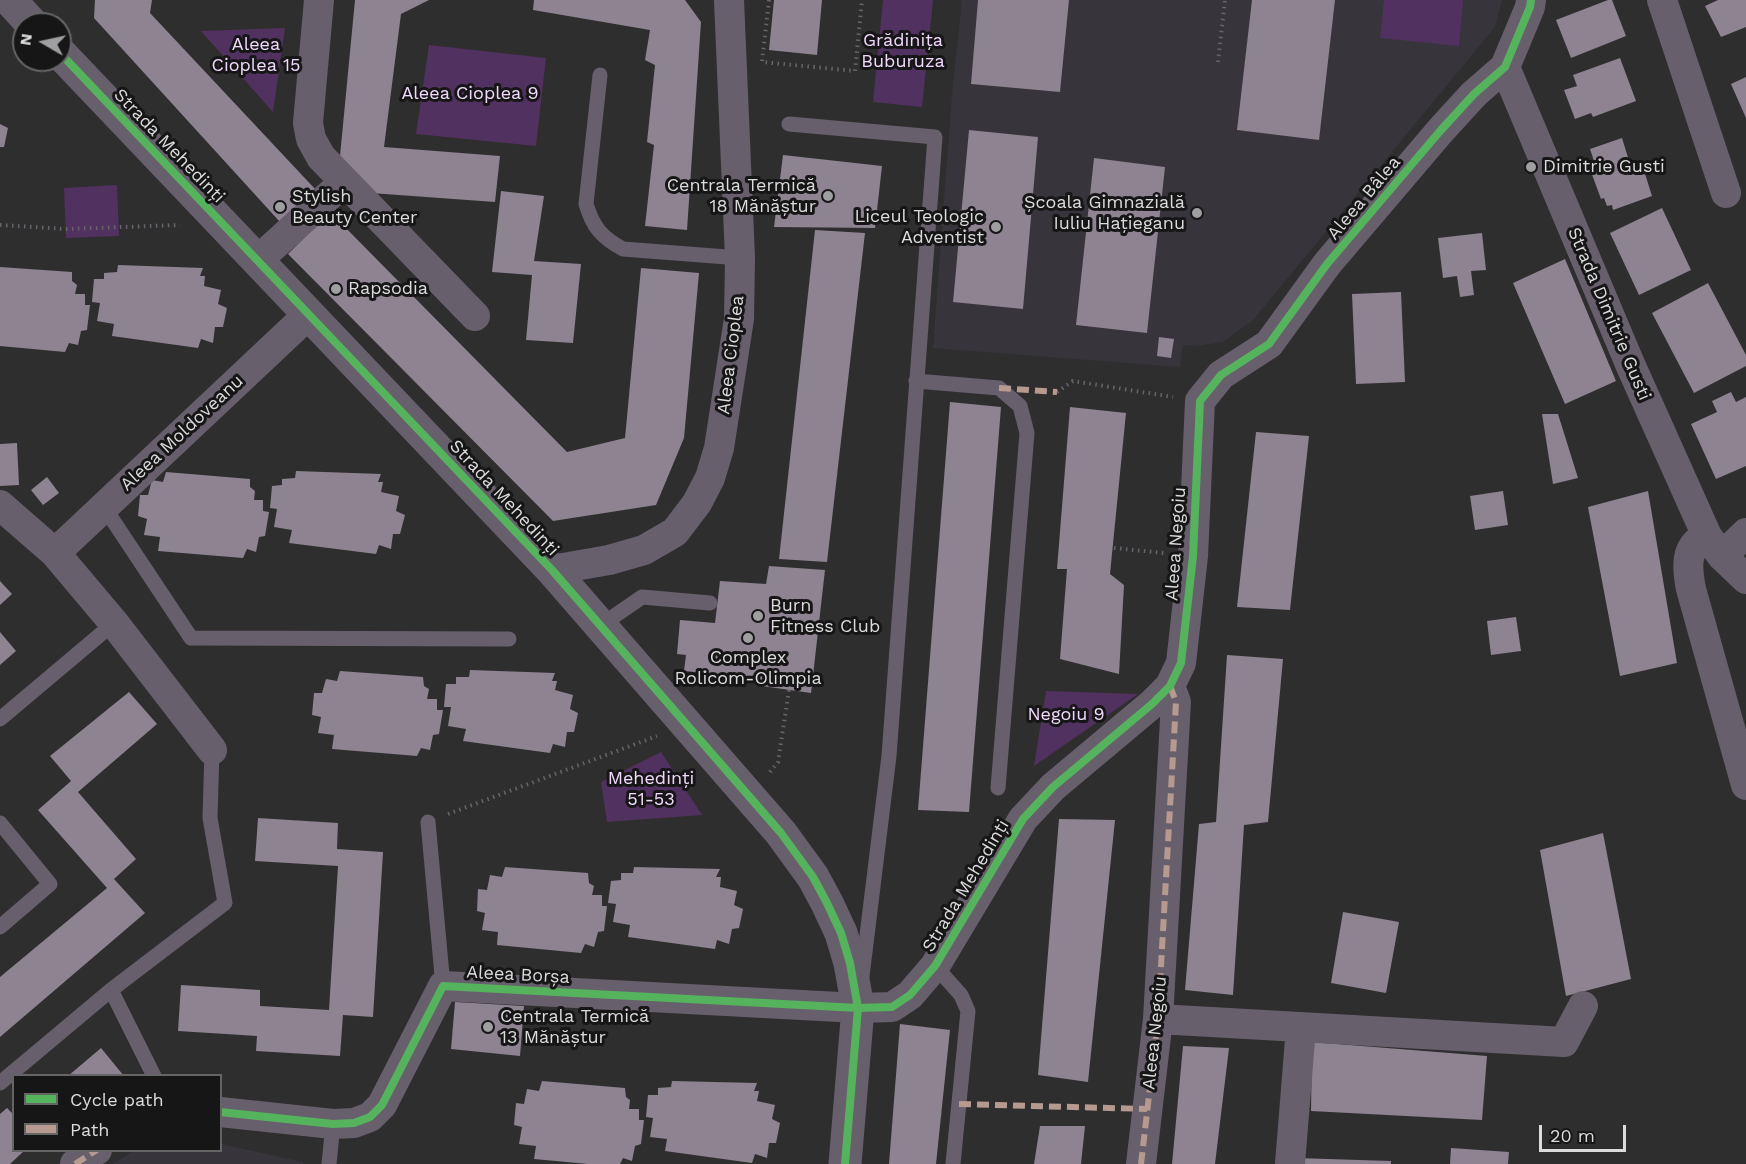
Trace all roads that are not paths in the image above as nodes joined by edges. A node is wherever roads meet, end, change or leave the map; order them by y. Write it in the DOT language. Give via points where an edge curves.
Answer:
graph roads {
  1 [pos="319,0"];
  2 [pos="729,0"];
  3 [pos="1531,0"];
  4 [pos="1662,0"];
  5 [pos="72,66"];
  6 [pos="1505,67"];
  7 [pos="600,75"];
  8 [pos="789,124"];
  9 [pos="344,182"];
  10 [pos="1726,193"];
  11 [pos="740,258"];
  12 [pos="258,260"];
  13 [pos="309,314"];
  14 [pos="474,316"];
  15 [pos="916,381"];
  16 [pos="1200,401"];
  17 [pos="0,505"];
  18 [pos="104,507"];
  19 [pos="1746,533"];
  20 [pos="1714,546"];
  21 [pos="55,552"];
  22 [pos="552,570"];
  23 [pos="1746,579"];
  24 [pos="710,603"];
  25 [pos="114,623"];
  26 [pos="600,626"];
  27 [pos="509,639"];
  28 [pos="1170,686"];
  29 [pos="0,719"];
  30 [pos="212,750"];
  31 [pos="1746,785"];
  32 [pos="998,788"];
  33 [pos="428,822"];
  34 [pos="0,823"];
  35 [pos="0,927"];
  36 [pos="935,966"];
  37 [pos="443,986"];
  38 [pos="111,990"];
  39 [pos="1582,1006"];
  40 [pos="858,1008"];
  41 [pos="1158,1019"];
  42 [pos="1302,1027"];
  43 [pos="153,1074"];
  44 [pos="0,1083"];
  45 [pos="222,1112"];
  46 [pos="333,1124"];
  47 [pos="94,1152"];
  48 [pos="75,1164"];
  49 [pos="329,1164"];
  50 [pos="845,1164"];
  51 [pos="953,1164"];
  52 [pos="1141,1164"];
  53 [pos="1290,1164"];
  1 -- 9 [label="street" via="308,123 321,157"];
  2 -- 11 [label="street, Aleea Cioplea"];
  3 -- 6 [label="street, Aleea Bâlea"];
  4 -- 10 [label="street"];
  5 -- 12 [label="street, Strada Mehedinți"];
  6 -- 16 [label="street, Aleea Bâlea" via="1433,139 1328,264 1269,345 1221,375"];
  6 -- 20 [label="street, Strada Dimitrie Gusti" via="1630,364"];
  7 -- 11 [label="lane" via="586,204 591,221 606,240 623,249"];
  8 -- 15 [label="lane, Strada Mehedinți" via="935,137"];
  9 -- 12 [label="street"];
  9 -- 14 [label="street"];
  11 -- 22 [label="street, Aleea Cioplea" via="739,319 719,448 697,503 675,532 644,550"];
  12 -- 13 [label="street, Strada Mehedinți"];
  13 -- 18 [label="street, Aleea Moldoveanu"];
  13 -- 22 [label="street, Strada Mehedinți"];
  15 -- 32 [label="lane" via="999,388 1020,406 1026,433"];
  15 -- 40 [label="lane, Strada Mehedinți" via="889,756"];
  16 -- 28 [label="street, Aleea Negoiu" via="1193,556 1181,663"];
  17 -- 21 [label="street"];
  18 -- 21 [label="street, Aleea Moldoveanu"];
  18 -- 27 [label="lane" via="191,638"];
  19 -- 20 [label="street"];
  20 -- 23 [label="street"];
  20 -- 31 [label="street" via="1699,540 1690,550 1687,567"];
  21 -- 25 [label="street"];
  22 -- 26 [label="street, Strada Mehedinți"];
  24 -- 26 [label="lane" via="642,597"];
  25 -- 29 [label="lane"];
  25 -- 30 [label="street"];
  26 -- 40 [label="street, Strada Mehedinți" via="781,833 813,877 841,933"];
  28 -- 36 [label="street, Strada Mehedinți" via="1053,787 1023,819"];
  28 -- 41 [label="street, Aleea Negoiu" via="1176,702"];
  30 -- 38 [label="lane" via="210,818 225,903"];
  33 -- 37 [label="lane, Aleea Borșa"];
  34 -- 35 [label="lane" via="50,884"];
  36 -- 40 [label="street, Strada Mehedinți" via="910,995 892,1007"];
  36 -- 51 [label="lane" via="961,995 968,1011"];
  37 -- 40 [label="street, Aleea Borșa"];
  37 -- 46 [label="street, Aleea Borșa" via="382,1104 370,1117 354,1124"];
  38 -- 43 [label="lane"];
  38 -- 44 [label="lane"];
  39 -- 42 [label="street" via="1564,1042"];
  40 -- 50 [label="street, Strada Mehedinți"];
  41 -- 42 [label="street"];
  41 -- 52 [label="street, Aleea Negoiu"];
  42 -- 53 [label="street"];
  45 -- 46 [label="street, Aleea Borșa"];
  46 -- 49 [label="lane"];
  47 -- 48 [label="street"];
}
